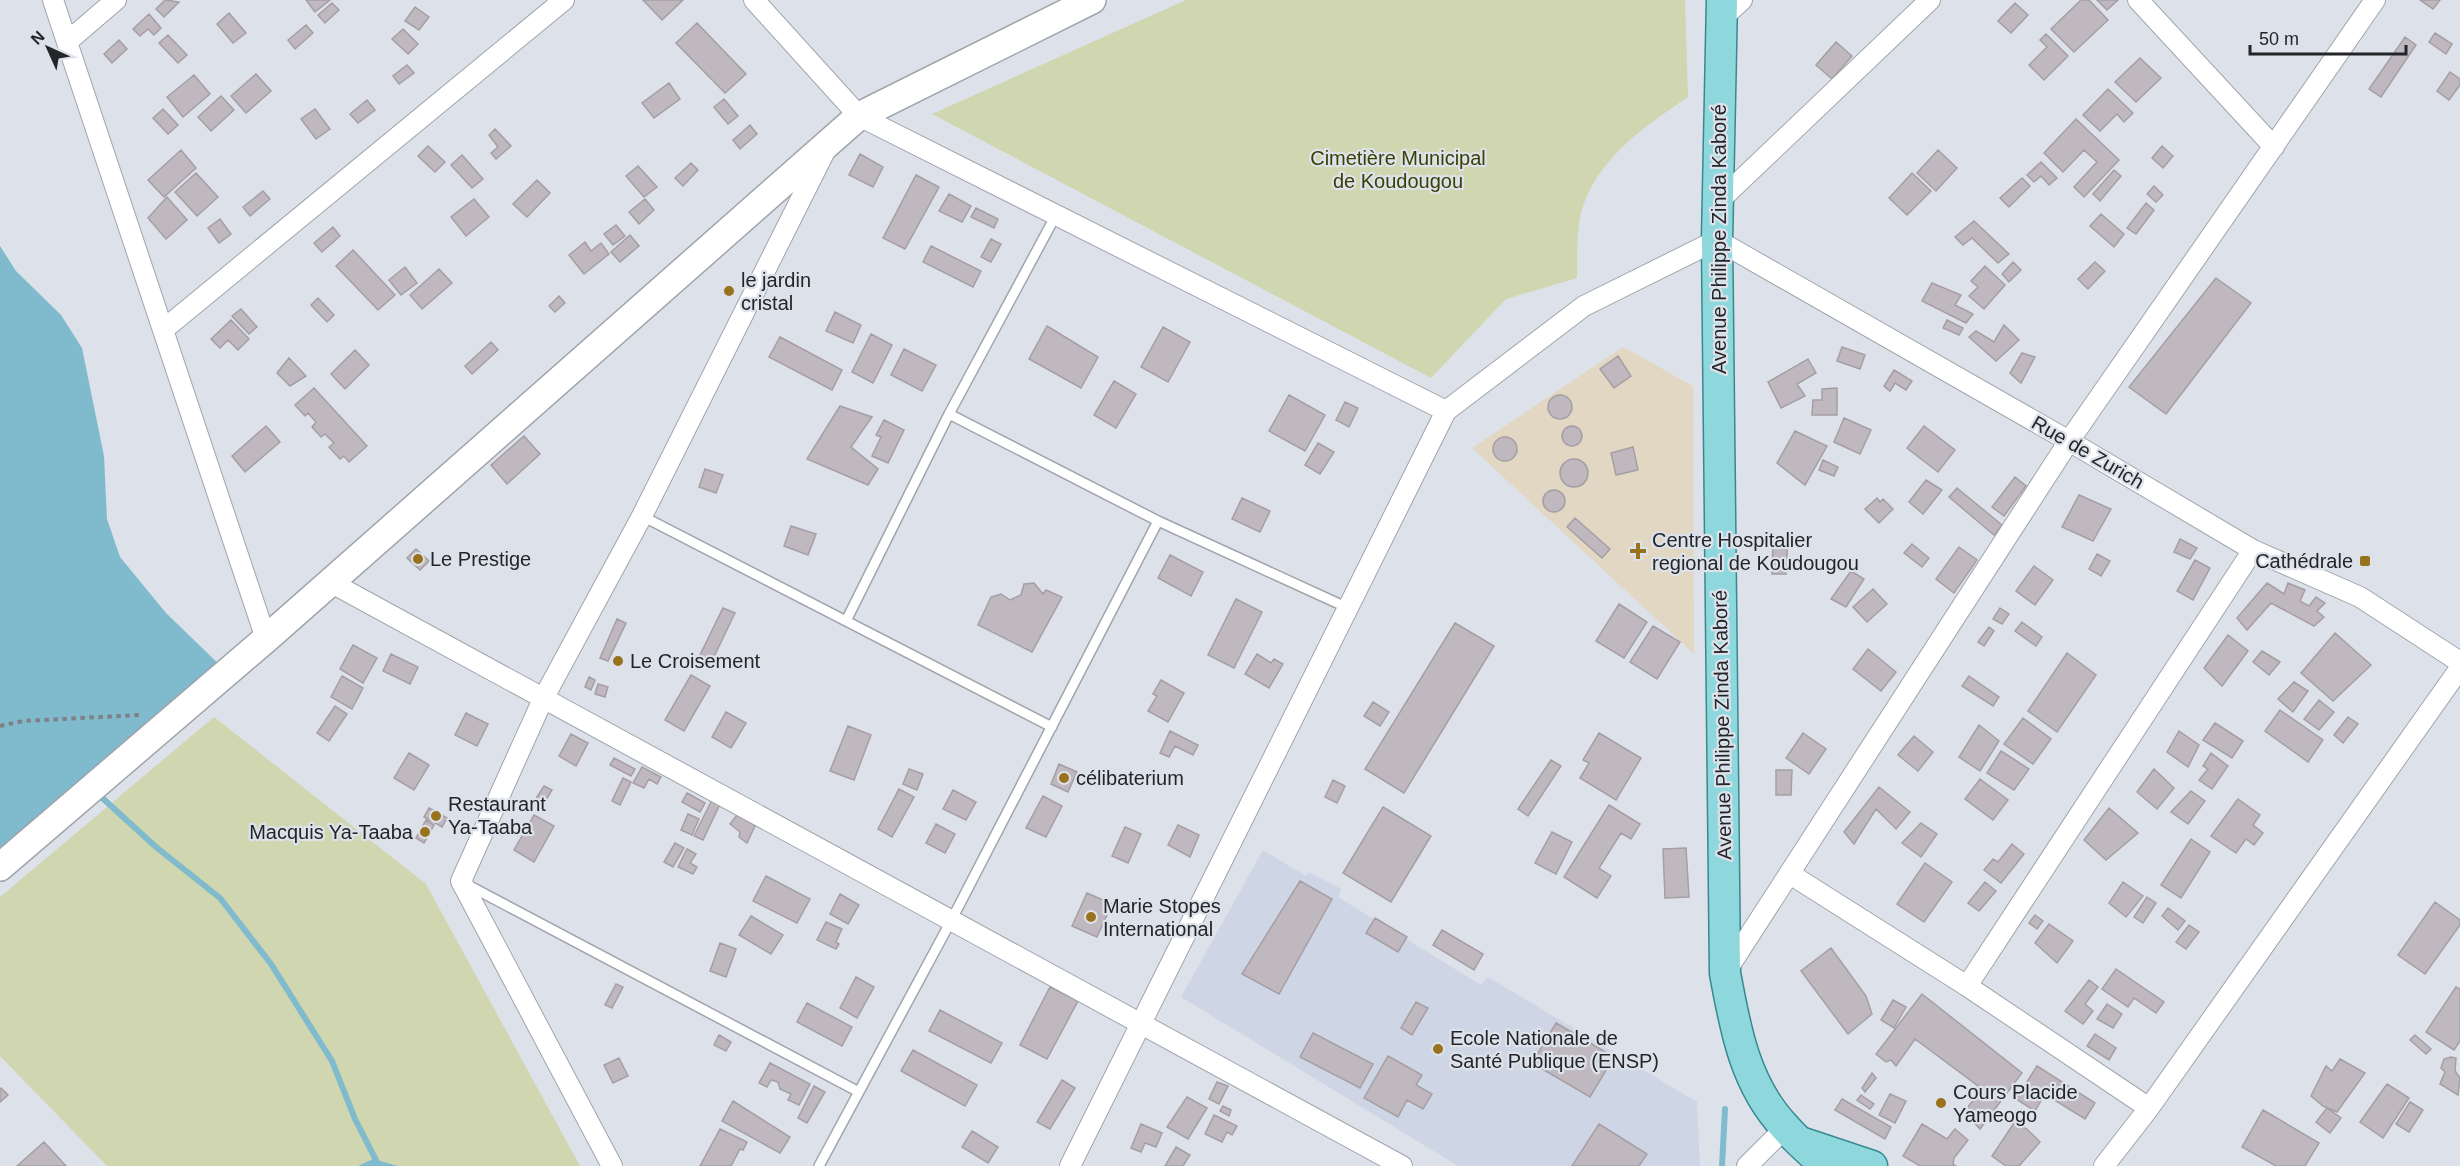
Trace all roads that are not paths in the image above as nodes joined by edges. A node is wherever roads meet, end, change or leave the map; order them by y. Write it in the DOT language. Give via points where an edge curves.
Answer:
graph roads {
  1 [pos="53,0"];
  2 [pos="116,0"];
  3 [pos="564,0"];
  4 [pos="754,0"];
  5 [pos="1092,0"];
  6 [pos="1930,0"];
  7 [pos="2138,0"];
  8 [pos="2375,0"];
  9 [pos="1728,6"];
  10 [pos="67,42"];
  11 [pos="859,116"];
  12 [pos="831,140"];
  13 [pos="2274,147"];
  14 [pos="1718,202"];
  15 [pos="1056,215"];
  16 [pos="1717,240"];
  17 [pos="163,330"];
  18 [pos="1446,411"];
  19 [pos="950,414"];
  20 [pos="2069,441"];
  21 [pos="642,516"];
  22 [pos="1158,521"];
  23 [pos="2253,550"];
  24 [pos="330,582"];
  25 [pos="1348,608"];
  26 [pos="846,621"];
  27 [pos="266,639"];
  28 [pos="2460,662"];
  29 [pos="2460,668"];
  30 [pos="543,699"];
  31 [pos="1052,727"];
  32 [pos="0,867"];
  33 [pos="1790,874"];
  34 [pos="461,881"];
  35 [pos="951,921"];
  36 [pos="1725,973"];
  37 [pos="1967,986"];
  38 [pos="1141,1024"];
  39 [pos="859,1092"];
  40 [pos="2149,1108"];
  41 [pos="1793,1135"];
  42 [pos="612,1166"];
  43 [pos="819,1166"];
  44 [pos="1070,1166"];
  45 [pos="1402,1166"];
  46 [pos="1747,1166"];
  47 [pos="1825,1166"];
  48 [pos="1872,1166"];
  49 [pos="2104,1166"];
  1 -- 10 [label="street"];
  2 -- 10 [label="street"];
  3 -- 17 [label="street"];
  4 -- 11 [label="street"];
  5 -- 11 [label="street"];
  6 -- 14 [label="street"];
  7 -- 13 [label="street"];
  8 -- 13 [label="street"];
  9 -- 14 [label="main road, Avenue Philippe Zinda Kaboré"];
  10 -- 17 [label="street"];
  11 -- 12 [label="street"];
  11 -- 15 [label="street"];
  12 -- 21 [label="street"];
  12 -- 24 [label="street"];
  13 -- 20 [label="street"];
  14 -- 16 [label="main road, Avenue Philippe Zinda Kaboré"];
  15 -- 18 [label="street"];
  15 -- 19 [label="lane"];
  16 -- 18 [label="street" via="1584,306"];
  16 -- 20 [label="street, Rue de Zurich"];
  16 -- 36 [label="main road, Avenue Philippe Zinda Kaboré"];
  17 -- 27 [label="street"];
  18 -- 25 [label="street"];
  19 -- 22 [label="lane"];
  19 -- 26 [label="lane"];
  20 -- 23 [label="street, Rue de Zurich"];
  20 -- 33 [label="street"];
  21 -- 26 [label="lane"];
  21 -- 30 [label="street"];
  22 -- 25 [label="lane"];
  22 -- 31 [label="lane"];
  23 -- 28 [label="street, Rue de Zurich" via="2360,597"];
  23 -- 37 [label="street"];
  24 -- 27 [label="street"];
  24 -- 30 [label="street"];
  25 -- 38 [label="street"];
  26 -- 31 [label="lane"];
  27 -- 32 [label="street"];
  29 -- 40 [label="street"];
  30 -- 34 [label="street"];
  30 -- 35 [label="street"];
  31 -- 35 [label="lane"];
  33 -- 36 [label="street"];
  33 -- 37 [label="street"];
  34 -- 39 [label="lane"];
  34 -- 42 [label="street"];
  35 -- 38 [label="street"];
  35 -- 39 [label="lane"];
  36 -- 41 [label="main road, Avenue Philippe Zinda Kaboré" via="1744,1060 1759,1091"];
  37 -- 40 [label="street"];
  38 -- 44 [label="street"];
  38 -- 45 [label="street"];
  39 -- 43 [label="lane"];
  40 -- 49 [label="street"];
  41 -- 46 [label="street"];
  41 -- 47 [label="main road, Avenue Philippe Zinda Kaboré"];
  41 -- 48 [label="main road"];
}
